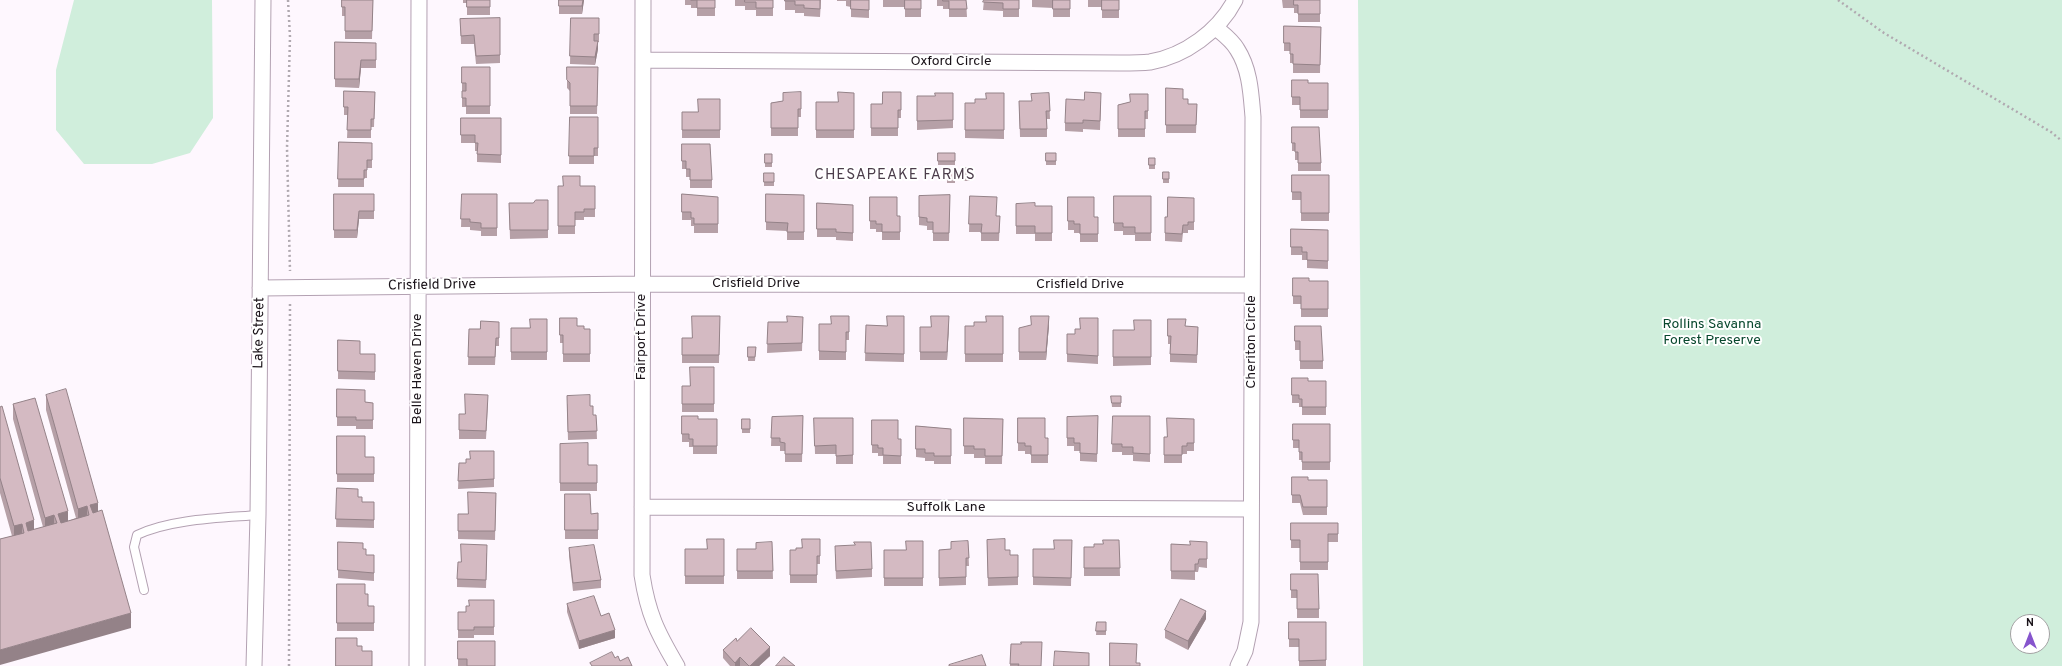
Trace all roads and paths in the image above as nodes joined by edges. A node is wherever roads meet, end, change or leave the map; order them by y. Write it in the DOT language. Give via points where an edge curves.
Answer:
graph roads {
  1 [pos="263,0"];
  2 [pos="288,0"];
  3 [pos="419,0"];
  4 [pos="643,0"];
  5 [pos="1235,0"];
  6 [pos="1838,0"];
  7 [pos="1215,27"];
  8 [pos="643,60"];
  9 [pos="2062,141"];
  10 [pos="642,284"];
  11 [pos="1252,285"];
  12 [pos="418,287"];
  13 [pos="260,288"];
  14 [pos="290,288"];
  15 [pos="642,507"];
  16 [pos="1251,509"];
  17 [pos="258,515"];
  18 [pos="144,590"];
  19 [pos="254,666"];
  20 [pos="289,666"];
  21 [pos="418,666"];
  22 [pos="677,666"];
  23 [pos="1238,666"];
  1 -- 13 [label="street, Lake Street"];
  2 -- 14 [label="path" via="290,37 287,148"];
  3 -- 12 [label="street, Belle Haven Drive"];
  4 -- 8 [label="street, Fairport Drive"];
  5 -- 7 [label="street, Oxford Circle"];
  6 -- 9 [label="path" via="1884,33"];
  7 -- 8 [label="street, Oxford Circle" via="1193,45 1174,55 1150,62 1120,64"];
  7 -- 11 [label="street, Cheriton Circle" via="1236,48 1247,70 1251,90"];
  8 -- 10 [label="street, Fairport Drive"];
  10 -- 11 [label="street, Crisfield Drive"];
  10 -- 12 [label="street, Crisfield Drive"];
  10 -- 15 [label="street, Fairport Drive"];
  11 -- 16 [label="street, Cheriton Circle"];
  12 -- 14 [label="street, Crisfield Drive"];
  12 -- 21 [label="street, Belle Haven Drive"];
  13 -- 14 [label="street, Crisfield Drive"];
  13 -- 17 [label="street, Lake Street"];
  14 -- 20 [label="path"];
  15 -- 16 [label="street, Suffolk Lane"];
  15 -- 22 [label="street, Fairport Drive" via="642,575 646,602 657,632"];
  16 -- 23 [label="street, Cheriton Circle" via="1252,622 1245,651"];
  17 -- 18 [label="lane" via="175,524 137,535 134,547"];
  17 -- 19 [label="street, Lake Street"];
}
